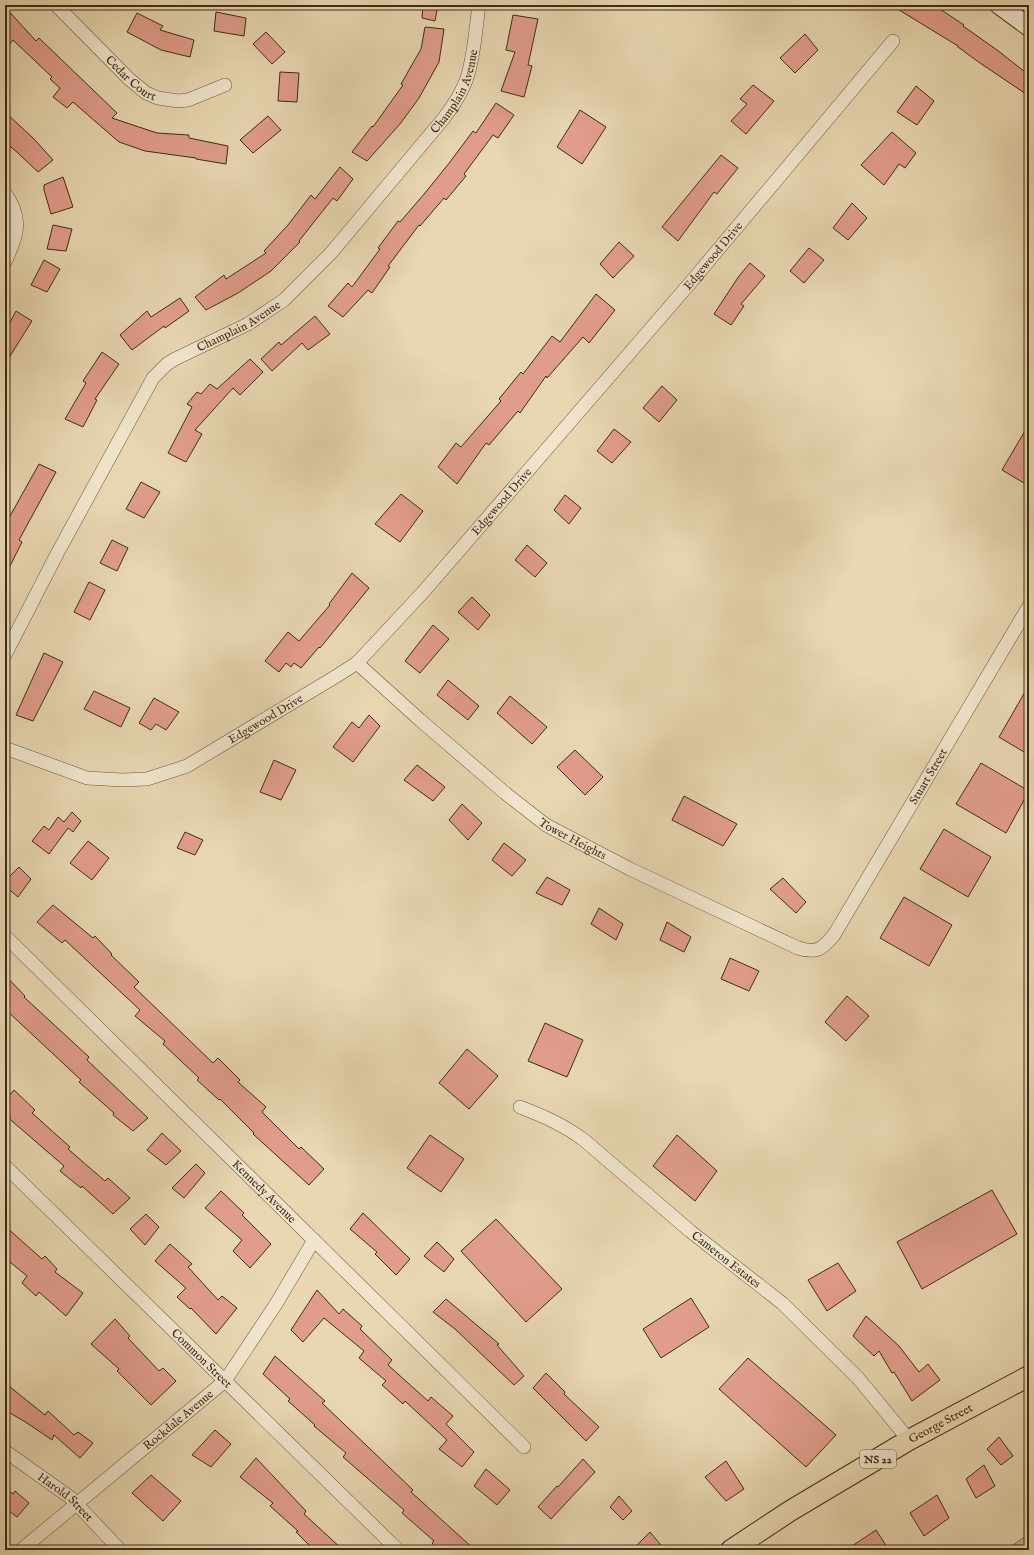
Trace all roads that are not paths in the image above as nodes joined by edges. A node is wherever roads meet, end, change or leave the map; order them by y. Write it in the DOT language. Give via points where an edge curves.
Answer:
graph roads {
  1 [pos="56,5"];
  2 [pos="479,5"];
  3 [pos="999,5"];
  4 [pos="1029,27"];
  5 [pos="893,41"];
  6 [pos="225,85"];
  7 [pos="5,193"];
  8 [pos="5,262"];
  9 [pos="1029,606"];
  10 [pos="5,655"];
  11 [pos="357,663"];
  12 [pos="5,748"];
  13 [pos="5,936"];
  14 [pos="825,945"];
  15 [pos="520,1107"];
  16 [pos="5,1166"];
  17 [pos="314,1240"];
  18 [pos="1029,1376"];
  19 [pos="225,1381"];
  20 [pos="909,1440"];
  21 [pos="524,1447"];
  22 [pos="5,1451"];
  23 [pos="77,1503"];
  24 [pos="21,1550"];
  25 [pos="120,1550"];
  26 [pos="398,1550"];
  27 [pos="731,1550"];
  1 -- 6 [label="street, Cedar Court" via="146,93 158,98 188,100"];
  2 -- 10 [label="street, Champlain Avenue" via="468,75 454,104 330,253 284,300 270,310 248,324 175,359 153,378"];
  3 -- 4 [label="street"];
  5 -- 11 [label="street, Edgewood Drive" via="691,282 487,519"];
  7 -- 8 [label="street" via="15,210 18,222 14,242"];
  9 -- 14 [label="street, Stuart Street" via="838,928"];
  11 -- 12 [label="street, Edgewood Drive" via="187,766 147,779 87,778"];
  11 -- 14 [label="street, Tower Heights" via="505,793 546,825 630,869 798,948 813,951"];
  13 -- 17 [label="street, Kennedy Avenue"];
  15 -- 20 [label="street, Cameron Estates" via="570,1129 690,1231 782,1303 858,1378"];
  16 -- 19 [label="street, Common Street"];
  17 -- 19 [label="street, Rockdale Avenue" via="276,1304"];
  17 -- 21 [label="street, Kennedy Avenue"];
  18 -- 20 [label="main road, George Street / NS 22"];
  19 -- 23 [label="street, Rockdale Avenue"];
  19 -- 26 [label="street, Common Street"];
  20 -- 27 [label="main road, George Street / NS 22" via="790,1511"];
  22 -- 23 [label="street, Harold Street"];
  23 -- 24 [label="street, Rockdale Avenue"];
  23 -- 25 [label="street, Harold Street"];
}
